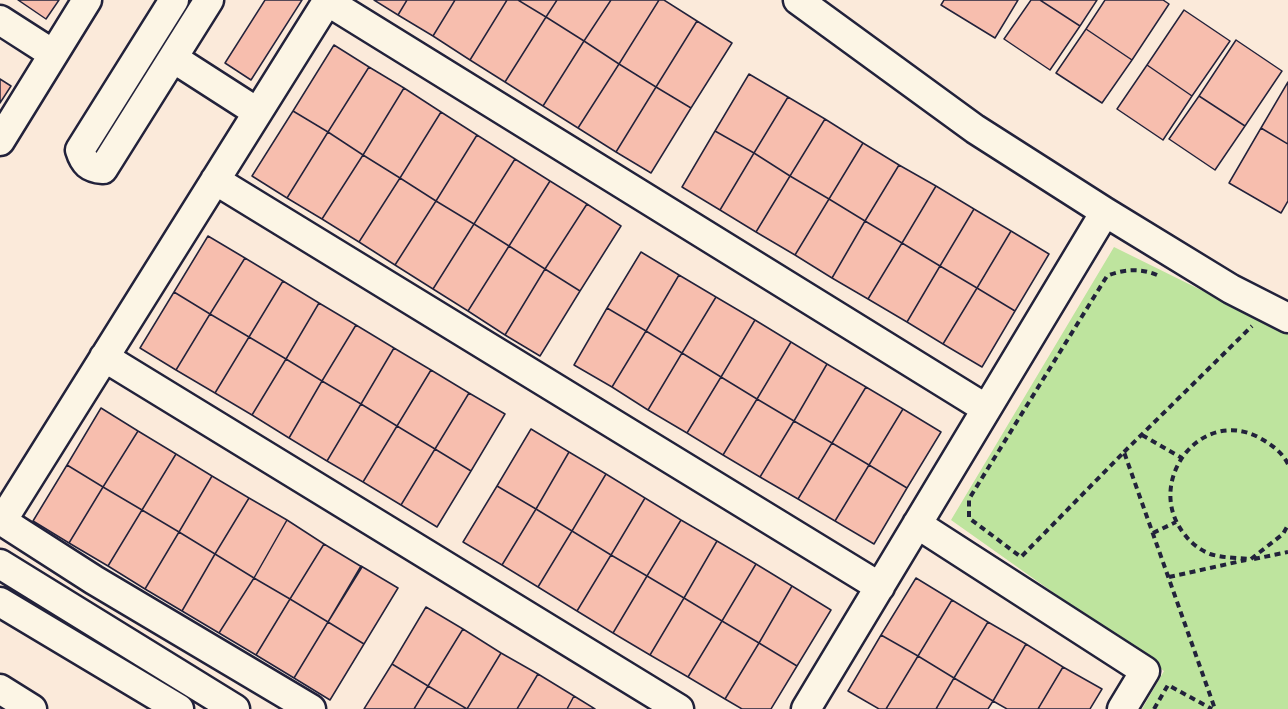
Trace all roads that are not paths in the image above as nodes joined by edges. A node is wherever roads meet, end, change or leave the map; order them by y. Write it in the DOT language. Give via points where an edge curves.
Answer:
graph roads {
  1 [pos="87,0"];
  2 [pos="174,0"];
  3 [pos="208,0"];
  4 [pos="327,0"];
  5 [pos="798,0"];
  6 [pos="0,20"];
  7 [pos="53,54"];
  8 [pos="173,58"];
  9 [pos="257,112"];
  10 [pos="0,141"];
  11 [pos="215,180"];
  12 [pos="1105,212"];
  13 [pos="1288,318"];
  14 [pos="104,357"];
  15 [pos="985,408"];
  16 [pos="917,524"];
  17 [pos="0,564"];
  18 [pos="880,587"];
  19 [pos="0,602"];
  20 [pos="0,689"];
  21 [pos="813,707"];
  22 [pos="32,709"];
  23 [pos="179,709"];
  24 [pos="235,709"];
  25 [pos="310,709"];
  26 [pos="679,709"];
  27 [pos="1122,709"];
  1 -- 7 [label="street"];
  2 -- 8 [label="street" via="80,150 88,165 103,169"];
  3 -- 8 [label="street"];
  4 -- 9 [label="street"];
  4 -- 15 [label="street"];
  5 -- 12 [label="street" via="975,129"];
  6 -- 7 [label="street"];
  7 -- 10 [label="street"];
  8 -- 9 [label="street"];
  9 -- 11 [label="street"];
  11 -- 14 [label="street"];
  11 -- 18 [label="street"];
  12 -- 13 [label="street" via="1230,289"];
  12 -- 15 [label="street"];
  14 -- 25 [label="street" via="2,521"];
  14 -- 26 [label="street"];
  15 -- 16 [label="street"];
  16 -- 18 [label="street"];
  16 -- 27 [label="street" via="1145,671"];
  17 -- 24 [label="street"];
  18 -- 21 [label="street"];
  19 -- 23 [label="street"];
  20 -- 22 [label="street"];
}
